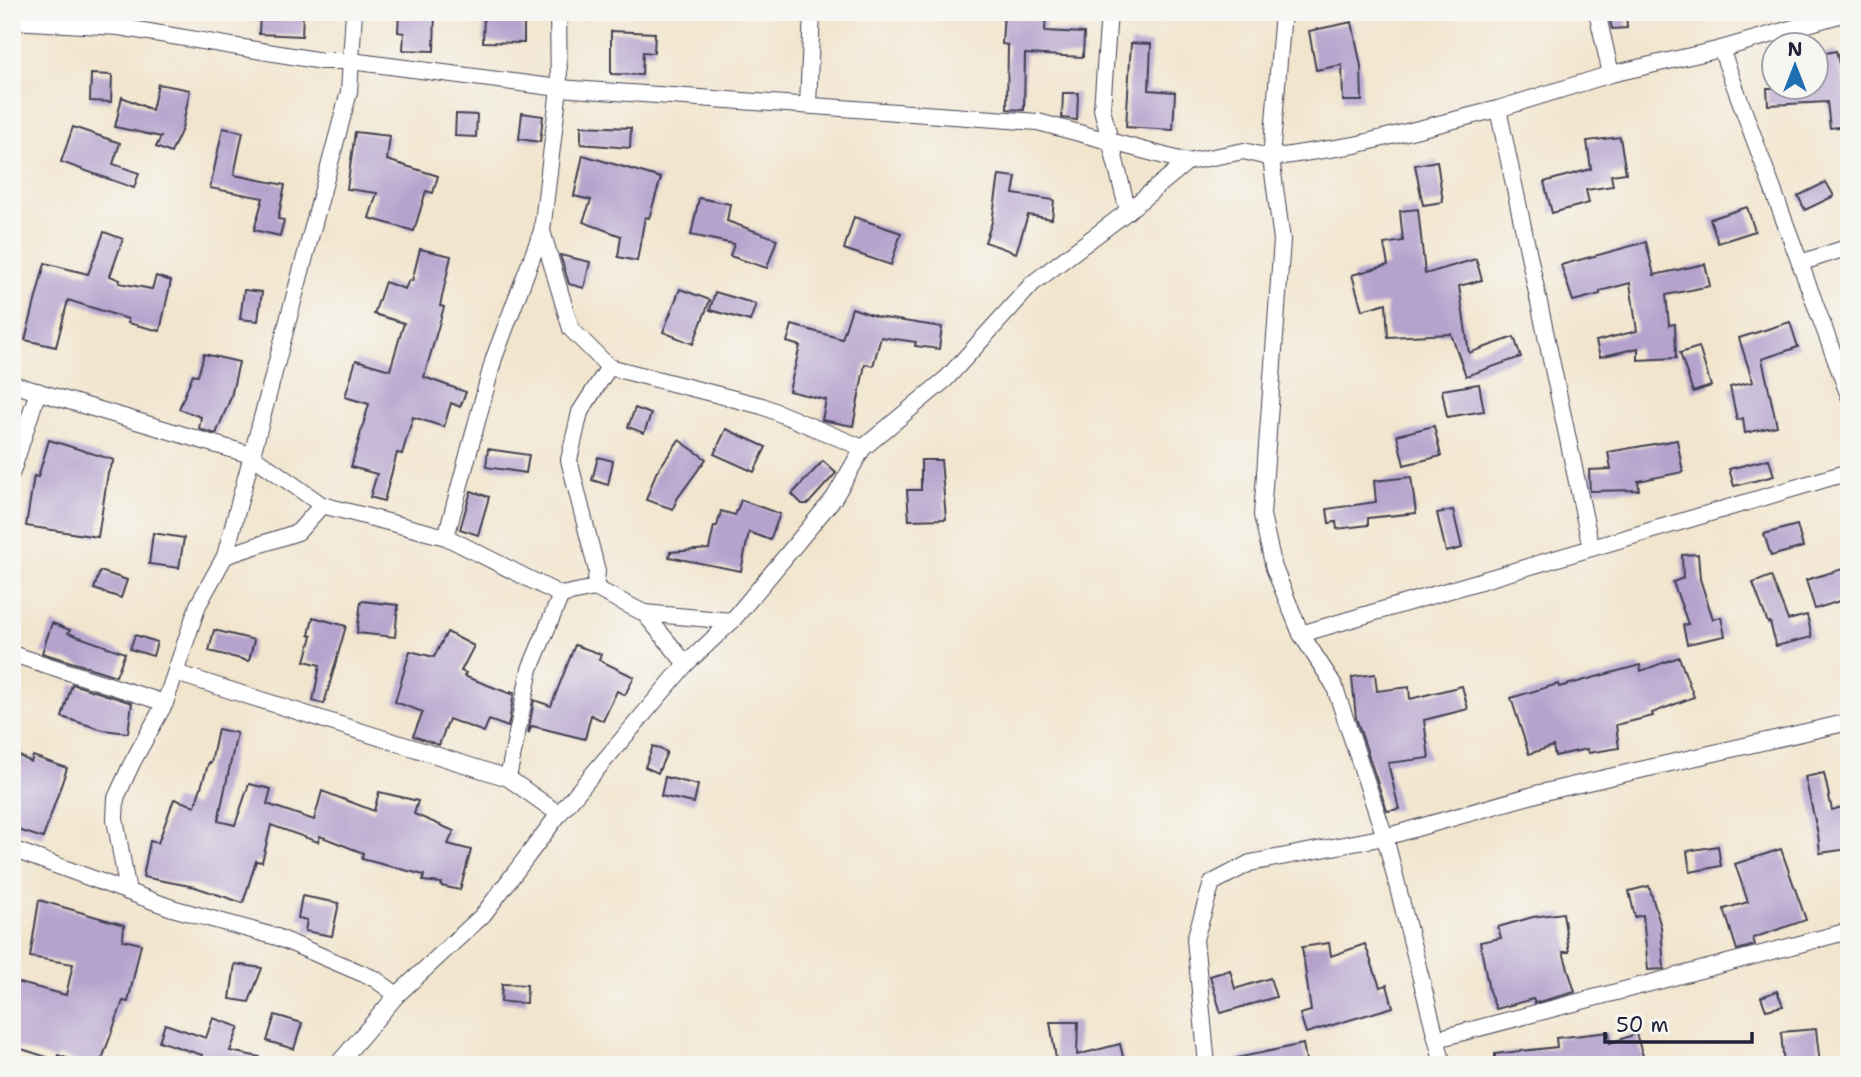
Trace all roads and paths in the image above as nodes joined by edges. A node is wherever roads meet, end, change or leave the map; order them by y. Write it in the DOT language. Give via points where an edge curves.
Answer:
graph roads {
  1 [pos="354,12"];
  2 [pos="558,12"];
  3 [pos="812,12"];
  4 [pos="1109,12"];
  5 [pos="1283,12"];
  6 [pos="1597,12"];
  7 [pos="1849,12"];
  8 [pos="120,20"];
  9 [pos="12,21"];
  10 [pos="1721,49"];
  11 [pos="351,61"];
  12 [pos="1611,74"];
  13 [pos="559,88"];
  14 [pos="808,105"];
  15 [pos="1498,109"];
  16 [pos="1111,143"];
  17 [pos="1270,158"];
  18 [pos="1187,162"];
  19 [pos="1128,211"];
  20 [pos="542,231"];
  21 [pos="1849,247"];
  22 [pos="1800,263"];
  23 [pos="609,367"];
  24 [pos="12,384"];
  25 [pos="38,391"];
  26 [pos="1849,396"];
  27 [pos="863,449"];
  28 [pos="251,455"];
  29 [pos="12,472"];
  30 [pos="1849,472"];
  31 [pos="322,505"];
  32 [pos="446,537"];
  33 [pos="1591,548"];
  34 [pos="225,556"];
  35 [pos="595,588"];
  36 [pos="561,595"];
  37 [pos="644,613"];
  38 [pos="733,621"];
  39 [pos="1301,634"];
  40 [pos="12,654"];
  41 [pos="686,664"];
  42 [pos="176,673"];
  43 [pos="165,703"];
  44 [pos="1849,722"];
  45 [pos="508,778"];
  46 [pos="559,814"];
  47 [pos="1385,838"];
  48 [pos="12,849"];
  49 [pos="128,892"];
  50 [pos="1849,930"];
  51 [pos="397,995"];
  52 [pos="1437,1039"];
  53 [pos="337,1065"];
  54 [pos="1207,1065"];
  55 [pos="1443,1065"];
  1 -- 11 [label="street"];
  2 -- 13 [label="street"];
  3 -- 14 [label="street"];
  4 -- 16 [label="street" via="1102,109"];
  5 -- 17 [label="street"];
  6 -- 12 [label="street"];
  7 -- 10 [label="street"];
  8 -- 9 [label="street"];
  8 -- 11 [label="street" via="322,61"];
  10 -- 12 [label="street"];
  10 -- 22 [label="street"];
  11 -- 13 [label="street"];
  11 -- 28 [label="street" via="349,92"];
  12 -- 15 [label="street"];
  13 -- 14 [label="street"];
  13 -- 20 [label="street"];
  14 -- 16 [label="street" via="1038,122"];
  15 -- 17 [label="street" via="1355,145"];
  15 -- 33 [label="street"];
  16 -- 18 [label="street"];
  16 -- 19 [label="street"];
  17 -- 18 [label="street" via="1244,152"];
  17 -- 39 [label="street" via="1282,240 1262,515 1274,568"];
  18 -- 19 [label="street"];
  19 -- 27 [label="street" via="1033,283 947,378"];
  20 -- 23 [label="street" via="571,329"];
  20 -- 32 [label="street" via="494,358"];
  21 -- 22 [label="street"];
  22 -- 26 [label="street"];
  23 -- 27 [label="street" via="762,406"];
  23 -- 35 [label="street" via="580,412 569,460 597,571"];
  24 -- 25 [label="street"];
  25 -- 28 [label="street"];
  25 -- 29 [label="street"];
  27 -- 38 [label="street" via="834,498"];
  28 -- 31 [label="street"];
  28 -- 34 [label="street"];
  30 -- 33 [label="street"];
  31 -- 32 [label="street"];
  31 -- 34 [label="street" via="298,532"];
  32 -- 36 [label="street"];
  33 -- 39 [label="street"];
  34 -- 42 [label="street" via="198,606"];
  35 -- 36 [label="street"];
  35 -- 37 [label="street"];
  36 -- 45 [label="street" via="530,668"];
  37 -- 38 [label="street"];
  37 -- 41 [label="street"];
  38 -- 41 [label="street"];
  39 -- 47 [label="street" via="1334,685"];
  40 -- 43 [label="street"];
  41 -- 46 [label="street"];
  42 -- 43 [label="street"];
  42 -- 45 [label="street"];
  43 -- 49 [label="street" via="116,798 115,819"];
  44 -- 47 [label="street" via="1540,793"];
  45 -- 46 [label="street"];
  46 -- 51 [label="street" via="483,915"];
  47 -- 52 [label="street"];
  47 -- 54 [label="street" via="1250,863 1212,883 1195,939"];
  48 -- 49 [label="street"];
  49 -- 51 [label="street" via="277,937 375,979"];
  50 -- 52 [label="street"];
  51 -- 53 [label="street"];
  52 -- 55 [label="street"];
}
